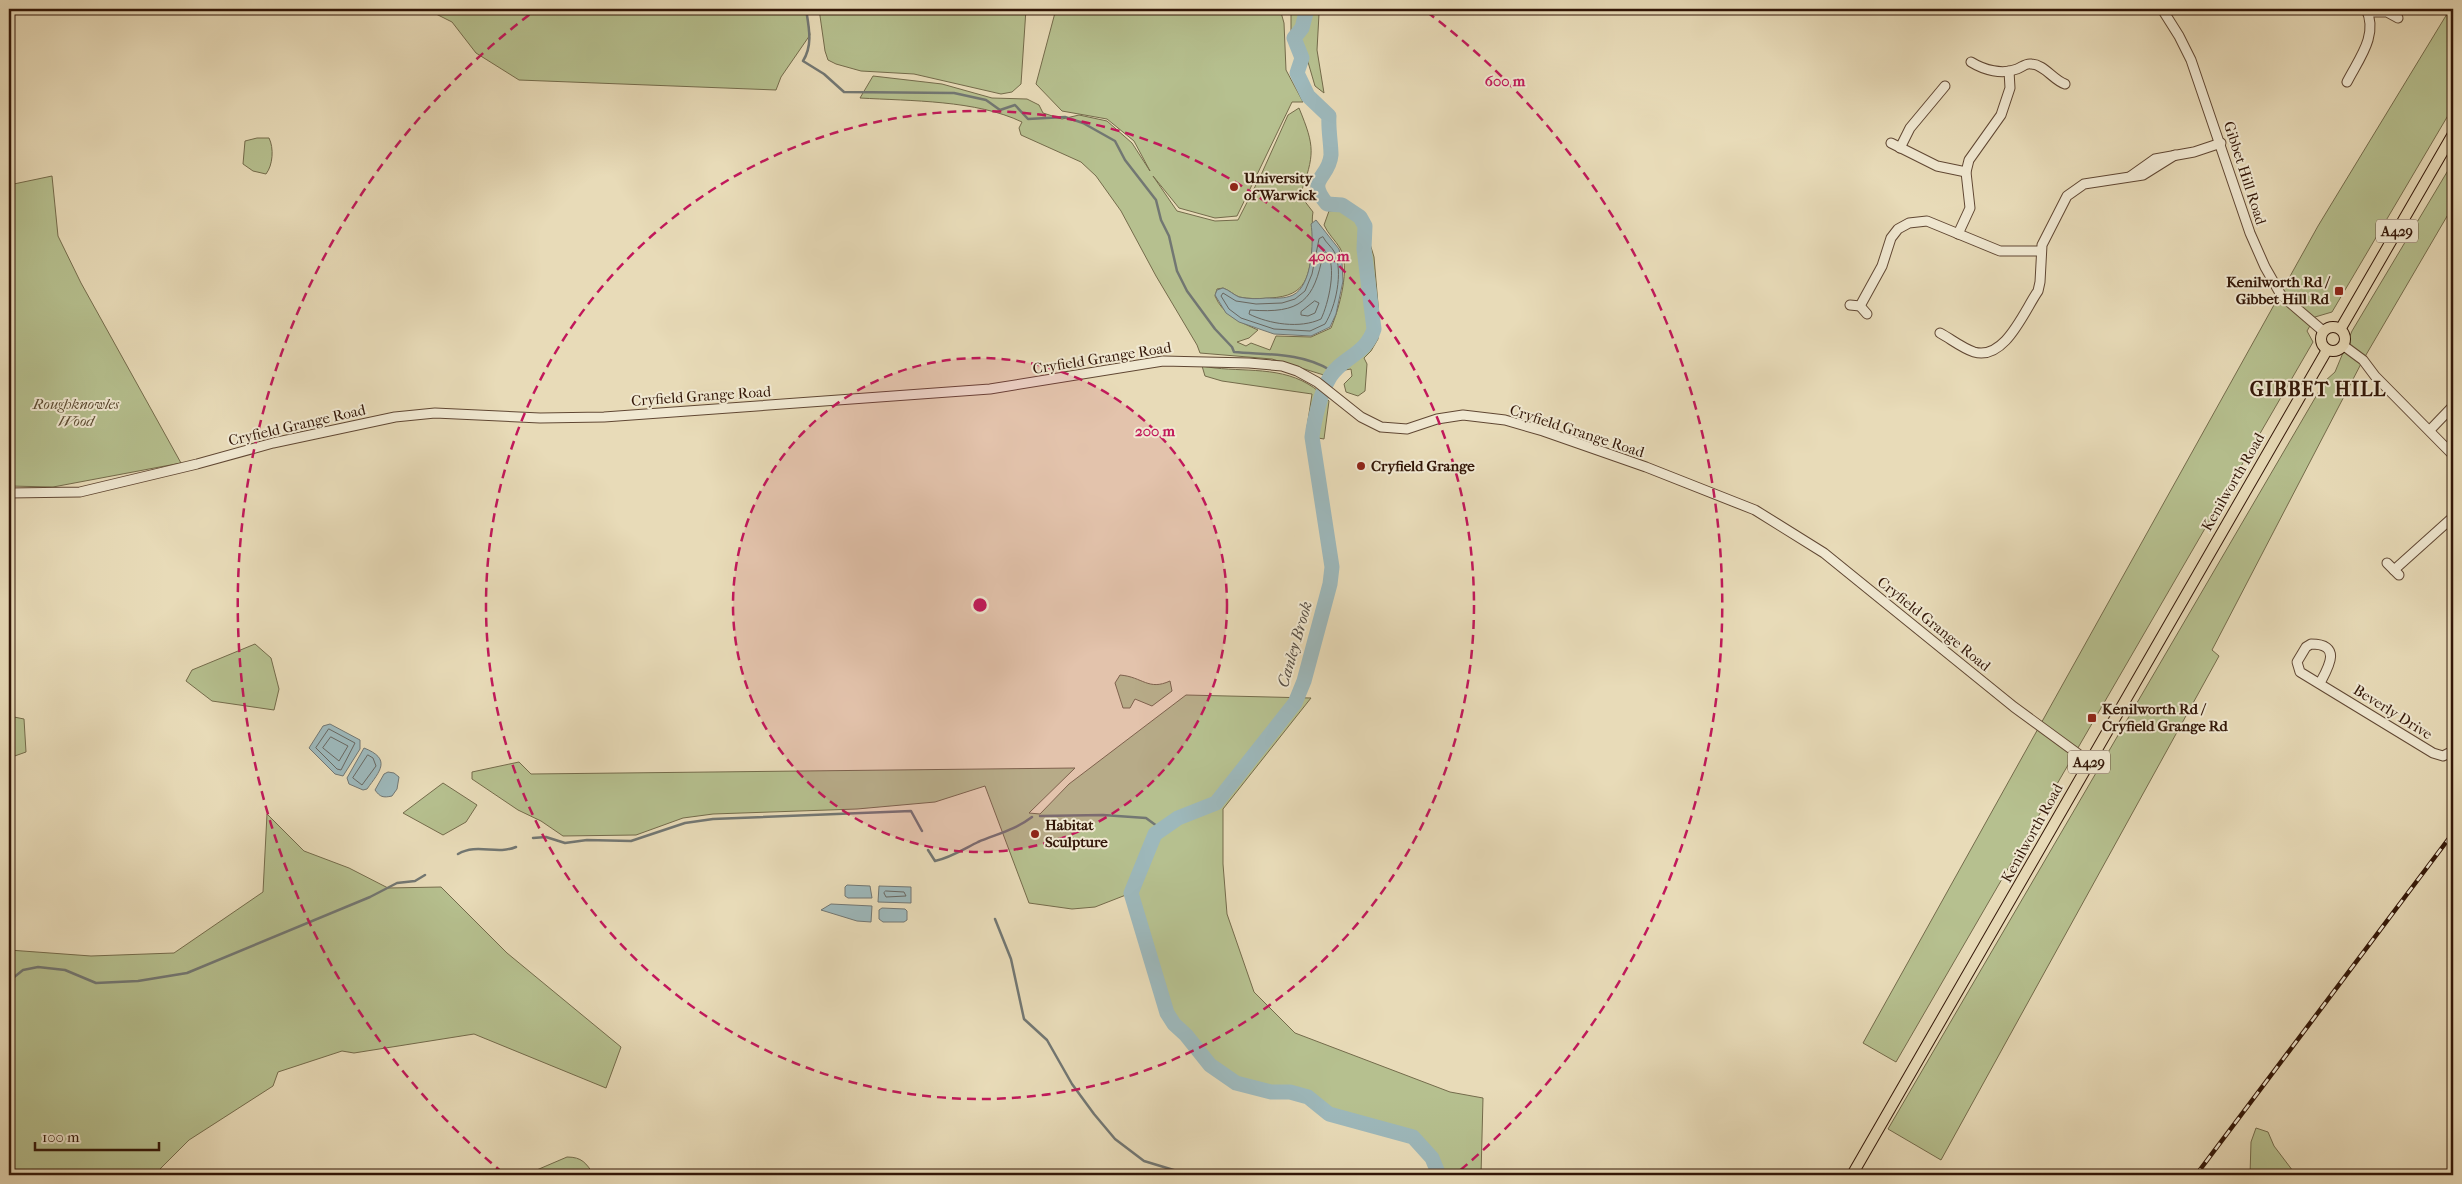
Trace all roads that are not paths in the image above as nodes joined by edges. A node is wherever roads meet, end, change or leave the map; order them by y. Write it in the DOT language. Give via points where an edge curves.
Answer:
graph roads {
  1 [pos="2164,10"];
  2 [pos="2367,11"];
  3 [pos="2398,18"];
  4 [pos="1971,62"];
  5 [pos="2009,71"];
  6 [pos="2347,82"];
  7 [pos="2065,84"];
  8 [pos="1945,86"];
  9 [pos="2453,134"];
  10 [pos="1891,143"];
  11 [pos="2221,143"];
  12 [pos="1900,148"];
  13 [pos="1966,172"];
  14 [pos="1958,234"];
  15 [pos="2040,251"];
  16 [pos="1850,305"];
  17 [pos="1860,306"];
  18 [pos="1867,314"];
  19 [pos="2340,328"];
  20 [pos="2323,331"];
  21 [pos="1940,333"];
  22 [pos="2344,346"];
  23 [pos="2327,350"];
  24 [pos="2453,406"];
  25 [pos="2430,430"];
  26 [pos="2453,456"];
  27 [pos="9,493"];
  28 [pos="2453,517"];
  29 [pos="2387,563"];
  30 [pos="2320,683"];
  31 [pos="2453,751"];
  32 [pos="2089,762"];
  33 [pos="1852,1175"];
  1 -- 11 [label="street, Gibbet Hill Road" via="2191,60"];
  2 -- 3 [label="street" via="2387,12"];
  2 -- 6 [label="street" via="2370,36 2352,62"];
  4 -- 5 [label="street" via="1982,68"];
  5 -- 7 [label="street" via="2035,64"];
  5 -- 13 [label="street" via="2010,88 2001,115 1970,157"];
  8 -- 12 [label="street" via="1910,128"];
  9 -- 19 [label="main road, A429"];
  10 -- 12 [label="street"];
  11 -- 15 [label="street" via="2175,155 2150,172 2097,181 2074,190 2062,203"];
  11 -- 20 [label="street, Gibbet Hill Road" via="2250,233 2272,282"];
  12 -- 13 [label="street" via="1937,166"];
  13 -- 14 [label="street" via="1970,204"];
  14 -- 15 [label="street" via="2000,251"];
  14 -- 17 [label="street" via="1922,220 1898,229"];
  15 -- 21 [label="street" via="2038,291 1999,348 1987,353 1975,352"];
  16 -- 17 [label="street"];
  17 -- 18 [label="street"];
  19 -- 20 [label="main road"];
  19 -- 22 [label="main road" via="2346,336"];
  20 -- 23 [label="main road" via="2322,343"];
  22 -- 23 [label="main road" via="2336,351"];
  22 -- 25 [label="street" via="2364,360 2375,376"];
  23 -- 32 [label="main road, Kenilworth Road / A429"];
  24 -- 25 [label="street"];
  25 -- 26 [label="street"];
  27 -- 32 [label="street, Cryfield Grange Road" via="80,492 281,441 373,420 418,414 590,418 1004,388 1172,360 1271,365 1297,371 1317,382 1361,417 1381,427 1407,428 1463,415 1505,420 1646,467 1755,510 1824,553 2014,707"];
  28 -- 29 [label="street" via="2397,573"];
  30 -- 30 [label="street, Beverly Drive" via="2298,669 2299,659 2311,644 2318,644 2332,656"];
  30 -- 31 [label="street, Beverly Drive" via="2433,753 2443,756"];
  32 -- 33 [label="main road, Kenilworth Road / A429"];
}
